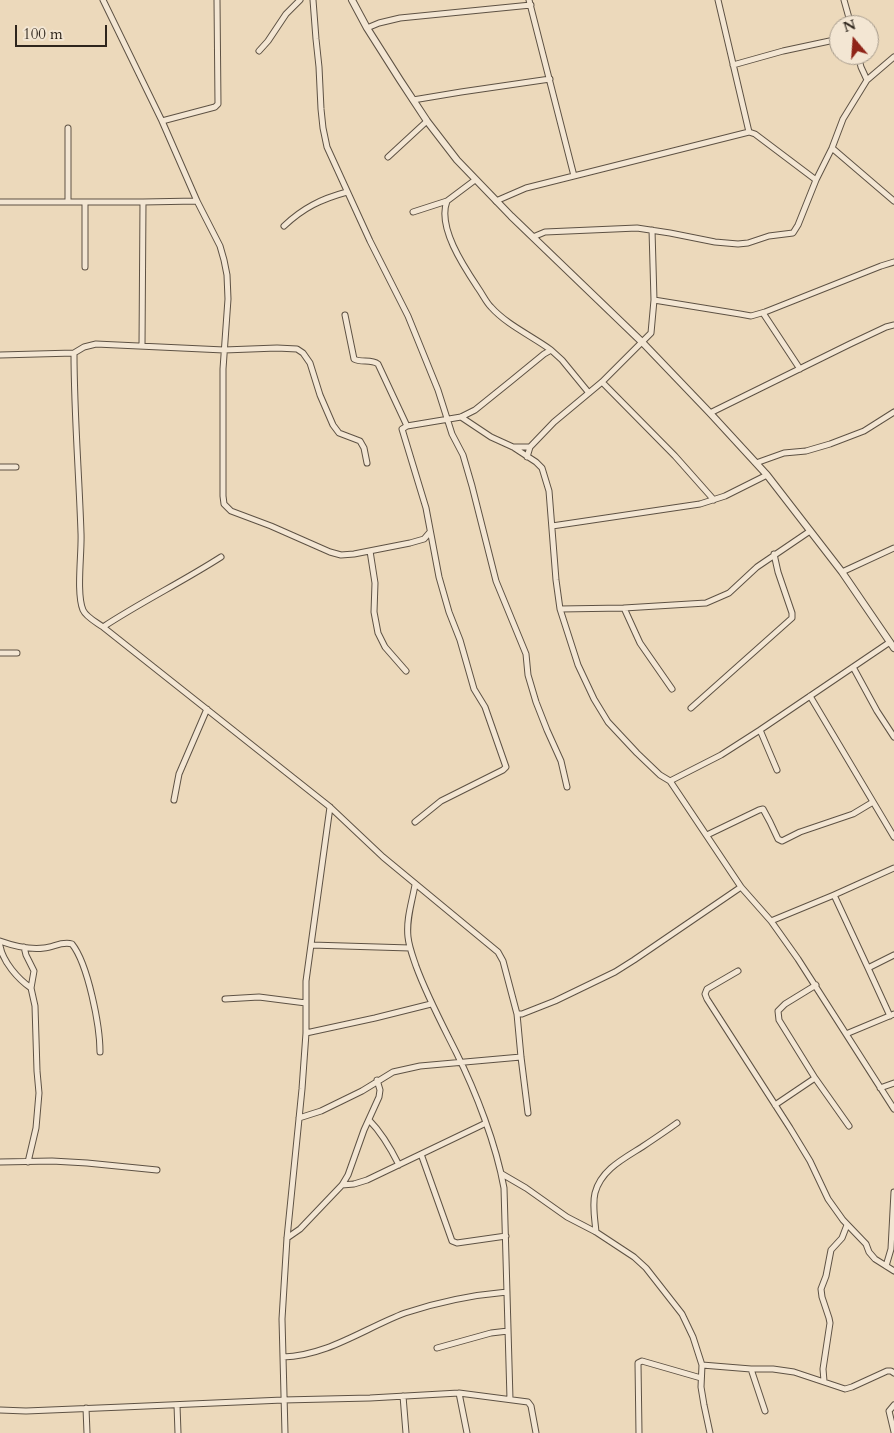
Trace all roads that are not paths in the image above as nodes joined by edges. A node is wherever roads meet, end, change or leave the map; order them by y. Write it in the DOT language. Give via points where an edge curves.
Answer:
graph roads {
  1 [pos="103,0"];
  2 [pos="217,0"];
  3 [pos="300,0"];
  4 [pos="313,0"];
  5 [pos="352,0"];
  6 [pos="718,0"];
  7 [pos="844,0"];
  8 [pos="530,2"];
  9 [pos="848,15"];
  10 [pos="368,28"];
  11 [pos="829,41"];
  12 [pos="258,51"];
  13 [pos="894,57"];
  14 [pos="733,65"];
  15 [pos="860,65"];
  16 [pos="550,79"];
  17 [pos="867,80"];
  18 [pos="413,100"];
  19 [pos="162,121"];
  20 [pos="427,121"];
  21 [pos="68,128"];
  22 [pos="749,132"];
  23 [pos="832,148"];
  24 [pos="388,157"];
  25 [pos="574,176"];
  26 [pos="475,180"];
  27 [pos="816,180"];
  28 [pos="347,192"];
  29 [pos="197,201"];
  30 [pos="447,201"];
  31 [pos="496,201"];
  32 [pos="894,201"];
  33 [pos="0,202"];
  34 [pos="68,202"];
  35 [pos="85,202"];
  36 [pos="143,202"];
  37 [pos="414,212"];
  38 [pos="284,226"];
  39 [pos="652,230"];
  40 [pos="533,237"];
  41 [pos="894,262"];
  42 [pos="85,268"];
  43 [pos="654,300"];
  44 [pos="763,313"];
  45 [pos="345,315"];
  46 [pos="894,325"];
  47 [pos="643,343"];
  48 [pos="142,346"];
  49 [pos="224,350"];
  50 [pos="551,350"];
  51 [pos="74,353"];
  52 [pos="0,354"];
  53 [pos="800,369"];
  54 [pos="602,382"];
  55 [pos="588,393"];
  56 [pos="710,413"];
  57 [pos="893,415"];
  58 [pos="461,417"];
  59 [pos="448,420"];
  60 [pos="407,426"];
  61 [pos="530,447"];
  62 [pos="513,448"];
  63 [pos="527,456"];
  64 [pos="367,463"];
  65 [pos="756,463"];
  66 [pos="0,467"];
  67 [pos="16,467"];
  68 [pos="767,475"];
  69 [pos="714,500"];
  70 [pos="552,526"];
  71 [pos="810,531"];
  72 [pos="430,532"];
  73 [pos="894,548"];
  74 [pos="370,551"];
  75 [pos="774,554"];
  76 [pos="221,558"];
  77 [pos="842,572"];
  78 [pos="624,608"];
  79 [pos="560,609"];
  80 [pos="102,627"];
  81 [pos="892,645"];
  82 [pos="0,653"];
  83 [pos="17,653"];
  84 [pos="853,667"];
  85 [pos="406,671"];
  86 [pos="672,689"];
  87 [pos="810,696"];
  88 [pos="691,708"];
  89 [pos="207,709"];
  90 [pos="760,730"];
  91 [pos="894,736"];
  92 [pos="778,770"];
  93 [pos="670,781"];
  94 [pos="567,787"];
  95 [pos="174,800"];
  96 [pos="873,802"];
  97 [pos="330,807"];
  98 [pos="415,822"];
  99 [pos="707,835"];
  100 [pos="894,837"];
  101 [pos="894,868"];
  102 [pos="415,885"];
  103 [pos="741,887"];
  104 [pos="834,895"];
  105 [pos="771,921"];
  106 [pos="0,941"];
  107 [pos="311,945"];
  108 [pos="0,946"];
  109 [pos="24,948"];
  110 [pos="410,948"];
  111 [pos="894,955"];
  112 [pos="868,968"];
  113 [pos="738,971"];
  114 [pos="816,986"];
  115 [pos="31,988"];
  116 [pos="225,999"];
  117 [pos="306,1003"];
  118 [pos="432,1004"];
  119 [pos="517,1014"];
  120 [pos="892,1015"];
  121 [pos="306,1033"];
  122 [pos="846,1034"];
  123 [pos="100,1052"];
  124 [pos="521,1057"];
  125 [pos="461,1062"];
  126 [pos="815,1078"];
  127 [pos="378,1080"];
  128 [pos="894,1083"];
  129 [pos="880,1088"];
  130 [pos="774,1105"];
  131 [pos="894,1110"];
  132 [pos="528,1113"];
  133 [pos="299,1118"];
  134 [pos="369,1120"];
  135 [pos="486,1123"];
  136 [pos="678,1123"];
  137 [pos="849,1126"];
  138 [pos="420,1154"];
  139 [pos="0,1162"];
  140 [pos="28,1162"];
  141 [pos="399,1165"];
  142 [pos="157,1170"];
  143 [pos="502,1174"];
  144 [pos="342,1185"];
  145 [pos="894,1192"];
  146 [pos="849,1227"];
  147 [pos="596,1232"];
  148 [pos="506,1236"];
  149 [pos="287,1238"];
  150 [pos="886,1266"];
  151 [pos="894,1271"];
  152 [pos="507,1292"];
  153 [pos="508,1331"];
  154 [pos="437,1348"];
  155 [pos="283,1357"];
  156 [pos="702,1365"];
  157 [pos="751,1369"];
  158 [pos="894,1374"];
  159 [pos="701,1378"];
  160 [pos="824,1382"];
  161 [pos="459,1393"];
  162 [pos="403,1396"];
  163 [pos="510,1399"];
  164 [pos="283,1400"];
  165 [pos="177,1405"];
  166 [pos="894,1405"];
  167 [pos="86,1408"];
  168 [pos="0,1410"];
  169 [pos="765,1411"];
  170 [pos="894,1432"];
  171 [pos="86,1433"];
  172 [pos="178,1433"];
  173 [pos="285,1433"];
  174 [pos="406,1433"];
  175 [pos="467,1433"];
  176 [pos="536,1433"];
  177 [pos="639,1433"];
  178 [pos="710,1433"];
  1 -- 19 [label="street"];
  2 -- 19 [label="street" via="218,104"];
  3 -- 12 [label="street"];
  4 -- 28 [label="street" via="323,128 327,147"];
  5 -- 10 [label="street"];
  6 -- 14 [label="street"];
  7 -- 9 [label="street"];
  8 -- 10 [label="street" via="400,18"];
  8 -- 16 [label="street"];
  10 -- 18 [label="street"];
  11 -- 14 [label="street"];
  13 -- 17 [label="street"];
  14 -- 22 [label="street"];
  15 -- 17 [label="street"];
  16 -- 18 [label="street"];
  16 -- 25 [label="street"];
  17 -- 23 [label="street" via="843,119"];
  18 -- 20 [label="street"];
  19 -- 29 [label="street"];
  20 -- 24 [label="street"];
  20 -- 26 [label="street"];
  21 -- 34 [label="street"];
  22 -- 25 [label="street"];
  22 -- 27 [label="street"];
  23 -- 27 [label="street"];
  23 -- 32 [label="street"];
  25 -- 31 [label="street" via="526,188"];
  26 -- 30 [label="street"];
  26 -- 31 [label="street"];
  27 -- 39 [label="street" via="795,231 789,234 738,244"];
  28 -- 38 [label="street" via="302,210"];
  28 -- 59 [label="street" via="408,316"];
  29 -- 36 [label="street"];
  29 -- 49 [label="street" via="224,260 228,299"];
  30 -- 37 [label="street"];
  30 -- 50 [label="street" via="446,222 451,240 491,307"];
  31 -- 40 [label="street"];
  33 -- 34 [label="street"];
  34 -- 35 [label="street"];
  35 -- 36 [label="street"];
  35 -- 42 [label="street"];
  36 -- 48 [label="street"];
  39 -- 40 [label="street" via="568,230 545,232"];
  39 -- 43 [label="street"];
  40 -- 47 [label="street"];
  41 -- 44 [label="street"];
  43 -- 44 [label="street" via="751,316"];
  43 -- 47 [label="street" via="651,333"];
  44 -- 53 [label="street"];
  45 -- 60 [label="street" via="354,359 378,364"];
  46 -- 53 [label="street"];
  47 -- 54 [label="street"];
  47 -- 56 [label="street"];
  48 -- 49 [label="street"];
  48 -- 51 [label="street" via="96,344"];
  49 -- 64 [label="street" via="277,348 297,349 303,353 310,363 333,425 339,432 360,441"];
  49 -- 74 [label="street" via="222,496 226,507 330,552 342,555"];
  50 -- 55 [label="street"];
  50 -- 58 [label="street"];
  51 -- 52 [label="street"];
  51 -- 80 [label="street" via="81,604 91,620"];
  53 -- 56 [label="street"];
  54 -- 55 [label="street"];
  54 -- 69 [label="street"];
  55 -- 61 [label="street"];
  56 -- 65 [label="street"];
  57 -- 65 [label="street" via="830,444 784,453"];
  58 -- 59 [label="street"];
  58 -- 62 [label="street"];
  59 -- 60 [label="street"];
  59 -- 94 [label="street" via="468,470 496,581 526,654 536,702 561,762"];
  60 -- 72 [label="street" via="402,432"];
  61 -- 62 [label="street"];
  61 -- 63 [label="street"];
  62 -- 63 [label="street"];
  63 -- 70 [label="street" via="542,468 546,477"];
  65 -- 68 [label="street"];
  66 -- 67 [label="street"];
  68 -- 69 [label="street"];
  68 -- 71 [label="street"];
  69 -- 70 [label="street"];
  70 -- 79 [label="street"];
  71 -- 75 [label="street"];
  71 -- 77 [label="street"];
  72 -- 74 [label="street" via="424,539"];
  72 -- 98 [label="street" via="439,577 474,690 486,707 506,767 441,801"];
  73 -- 77 [label="street"];
  74 -- 85 [label="street" via="378,633 385,647"];
  75 -- 78 [label="street" via="729,593 716,600"];
  75 -- 88 [label="street" via="792,618"];
  76 -- 80 [label="street"];
  77 -- 81 [label="street"];
  78 -- 79 [label="street"];
  78 -- 86 [label="street" via="640,643"];
  79 -- 93 [label="street" via="578,665 608,722"];
  80 -- 89 [label="street"];
  81 -- 84 [label="street"];
  82 -- 83 [label="street"];
  84 -- 87 [label="street"];
  84 -- 91 [label="street"];
  87 -- 90 [label="street"];
  87 -- 96 [label="street"];
  89 -- 95 [label="street" via="179,774"];
  89 -- 97 [label="street"];
  90 -- 92 [label="street"];
  90 -- 93 [label="street" via="721,755"];
  93 -- 99 [label="street"];
  96 -- 99 [label="street" via="853,814 782,841 763,809"];
  96 -- 100 [label="street"];
  97 -- 102 [label="street"];
  97 -- 107 [label="street"];
  99 -- 103 [label="street"];
  101 -- 104 [label="street"];
  102 -- 110 [label="street" via="408,921"];
  102 -- 119 [label="street" via="498,952"];
  103 -- 105 [label="street"];
  103 -- 119 [label="street" via="615,972 555,1001"];
  104 -- 105 [label="street"];
  104 -- 112 [label="street"];
  105 -- 114 [label="street"];
  106 -- 109 [label="street"];
  107 -- 110 [label="street"];
  107 -- 117 [label="street"];
  108 -- 115 [label="street" via="8,964"];
  109 -- 115 [label="street" via="34,972"];
  109 -- 123 [label="street" via="46,948 61,943 72,944 75,948 89,985"];
  110 -- 118 [label="street"];
  111 -- 112 [label="street"];
  112 -- 120 [label="street"];
  113 -- 130 [label="street" via="707,990 707,998"];
  114 -- 122 [label="street"];
  114 -- 126 [label="street" via="784,1004 778,1012 779,1020"];
  115 -- 140 [label="street" via="35,1006 39,1094"];
  116 -- 117 [label="street" via="259,996"];
  117 -- 121 [label="street"];
  118 -- 121 [label="street"];
  118 -- 125 [label="street"];
  119 -- 124 [label="street"];
  120 -- 122 [label="street"];
  121 -- 133 [label="street"];
  122 -- 129 [label="street"];
  124 -- 125 [label="street"];
  124 -- 132 [label="street"];
  125 -- 127 [label="street" via="420,1066 393,1072"];
  125 -- 135 [label="street"];
  126 -- 130 [label="street"];
  126 -- 137 [label="street"];
  127 -- 133 [label="street" via="321,1111"];
  127 -- 134 [label="street" via="379,1097"];
  128 -- 129 [label="street"];
  129 -- 131 [label="street"];
  130 -- 146 [label="street" via="810,1161 828,1199"];
  133 -- 149 [label="street"];
  134 -- 141 [label="street" via="383,1136"];
  134 -- 144 [label="street"];
  135 -- 138 [label="street"];
  135 -- 143 [label="street"];
  136 -- 147 [label="street" via="605,1174 594,1195"];
  138 -- 141 [label="street"];
  138 -- 148 [label="street" via="452,1241"];
  139 -- 140 [label="street"];
  140 -- 142 [label="street" via="87,1162"];
  141 -- 144 [label="street" via="367,1180"];
  143 -- 147 [label="street"];
  143 -- 148 [label="street"];
  144 -- 149 [label="street" via="300,1229"];
  145 -- 150 [label="street"];
  146 -- 150 [label="street" via="866,1244 874,1259"];
  146 -- 160 [label="street" via="831,1250 822,1288 830,1323"];
  147 -- 156 [label="street" via="646,1268 682,1314"];
  148 -- 152 [label="street"];
  149 -- 155 [label="street"];
  150 -- 151 [label="street"];
  152 -- 153 [label="street"];
  152 -- 155 [label="street" via="452,1300 414,1311 321,1350"];
  153 -- 154 [label="street"];
  153 -- 163 [label="street"];
  155 -- 164 [label="street"];
  156 -- 157 [label="street"];
  156 -- 159 [label="street"];
  157 -- 160 [label="street" via="794,1372"];
  157 -- 169 [label="street"];
  158 -- 160 [label="street" via="887,1371 845,1389"];
  159 -- 177 [label="street" via="642,1361 638,1363"];
  159 -- 178 [label="street"];
  161 -- 162 [label="street"];
  161 -- 163 [label="street"];
  161 -- 175 [label="street"];
  162 -- 164 [label="street"];
  162 -- 174 [label="street"];
  163 -- 176 [label="street" via="530,1403"];
  164 -- 165 [label="street"];
  164 -- 173 [label="street"];
  165 -- 167 [label="street"];
  165 -- 172 [label="street"];
  166 -- 170 [label="street" via="889,1411"];
  167 -- 168 [label="street"];
  167 -- 171 [label="street"];
}
